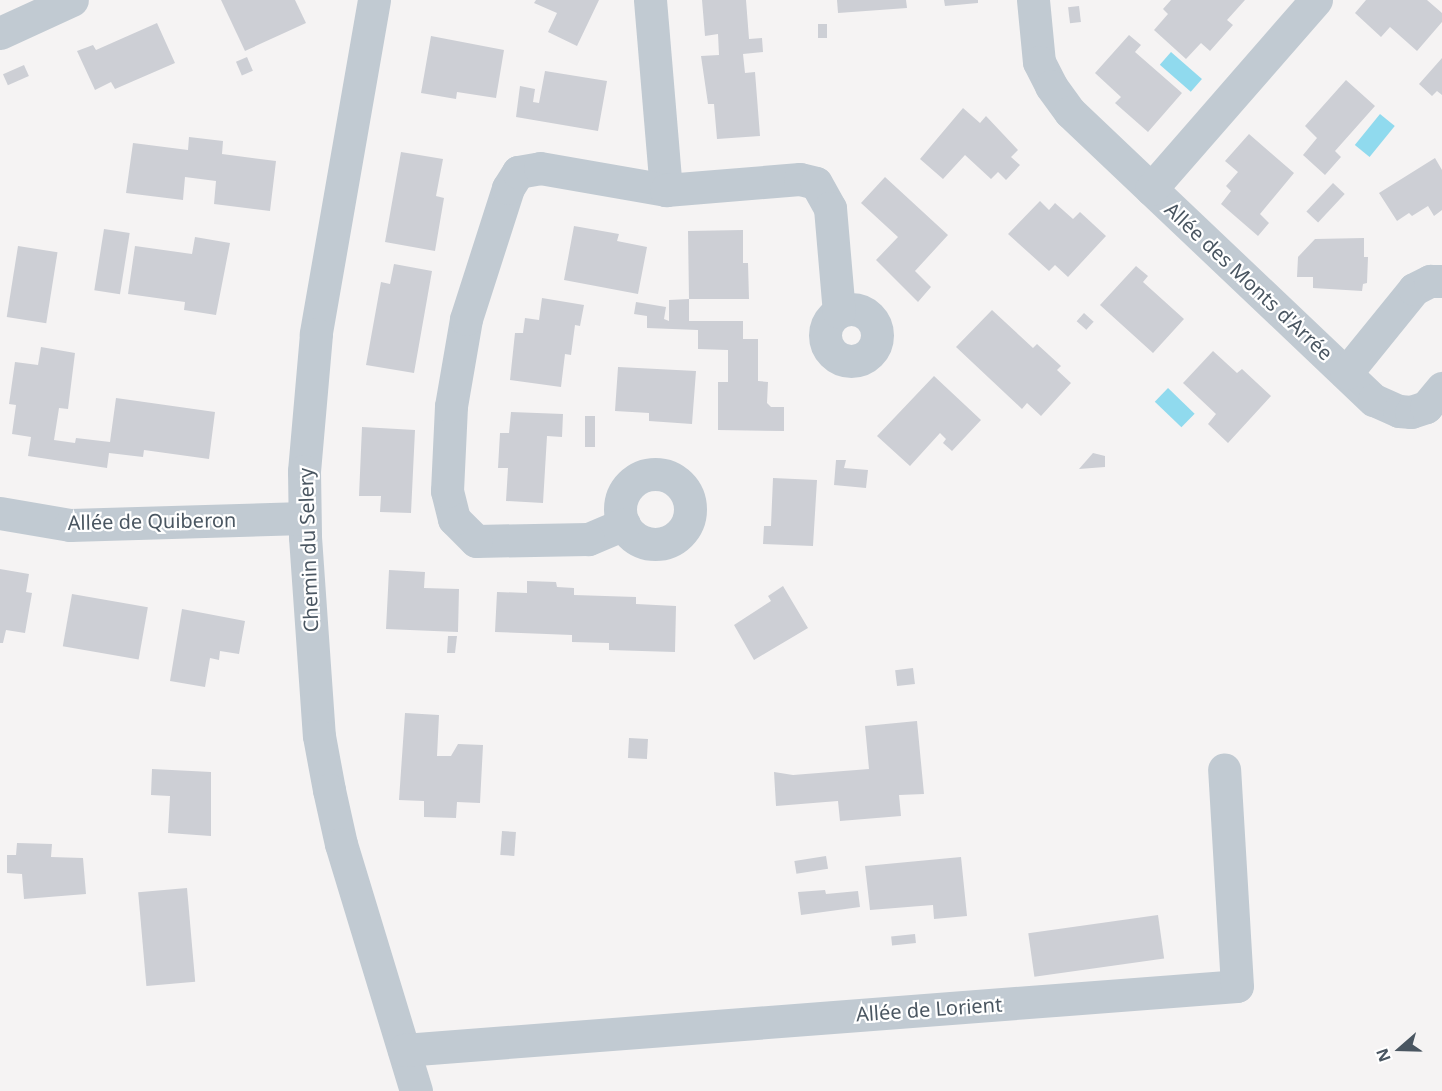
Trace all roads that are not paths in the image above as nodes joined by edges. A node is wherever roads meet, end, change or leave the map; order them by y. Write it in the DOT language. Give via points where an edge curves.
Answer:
graph roads {
  1 [pos="72,0"];
  2 [pos="374,0"];
  3 [pos="650,0"];
  4 [pos="1033,0"];
  5 [pos="1316,0"];
  6 [pos="0,33"];
  7 [pos="1151,189"];
  8 [pos="666,190"];
  9 [pos="1442,281"];
  10 [pos="839,312"];
  11 [pos="1346,373"];
  12 [pos="1442,388"];
  13 [pos="0,513"];
  14 [pos="304,519"];
  15 [pos="624,524"];
  16 [pos="1224,769"];
  17 [pos="404,1050"];
  18 [pos="416,1091"];
  1 -- 6 [label="street"];
  2 -- 14 [label="street, Chemin du Selery" via="316,334 305,439"];
  3 -- 8 [label="street"];
  4 -- 7 [label="street, Allée des Monts d'Arrée" via="1036,49 1050,86 1070,112"];
  5 -- 7 [label="street, Allée des Monts d'Arrée"];
  7 -- 11 [label="street, Allée des Monts d'Arrée"];
  8 -- 10 [label="street" via="800,180 816,183 830,208"];
  8 -- 15 [label="street" via="540,168 518,172 508,188 466,319 451,406 447,491 454,519 476,541 588,539"];
  9 -- 11 [label="street, Allée des Monts d'Arrée" via="1430,280 1414,289"];
  11 -- 12 [label="street, Allée des Monts d'Arrée" via="1374,399 1399,411 1426,407"];
  13 -- 14 [label="street, Allée de Quiberon" via="70,525"];
  14 -- 17 [label="street, Chemin du Selery" via="311,652 328,790"];
  16 -- 17 [label="street, Allée de Lorient" via="1238,986"];
  17 -- 18 [label="street, Chemin du Selery"];
}
